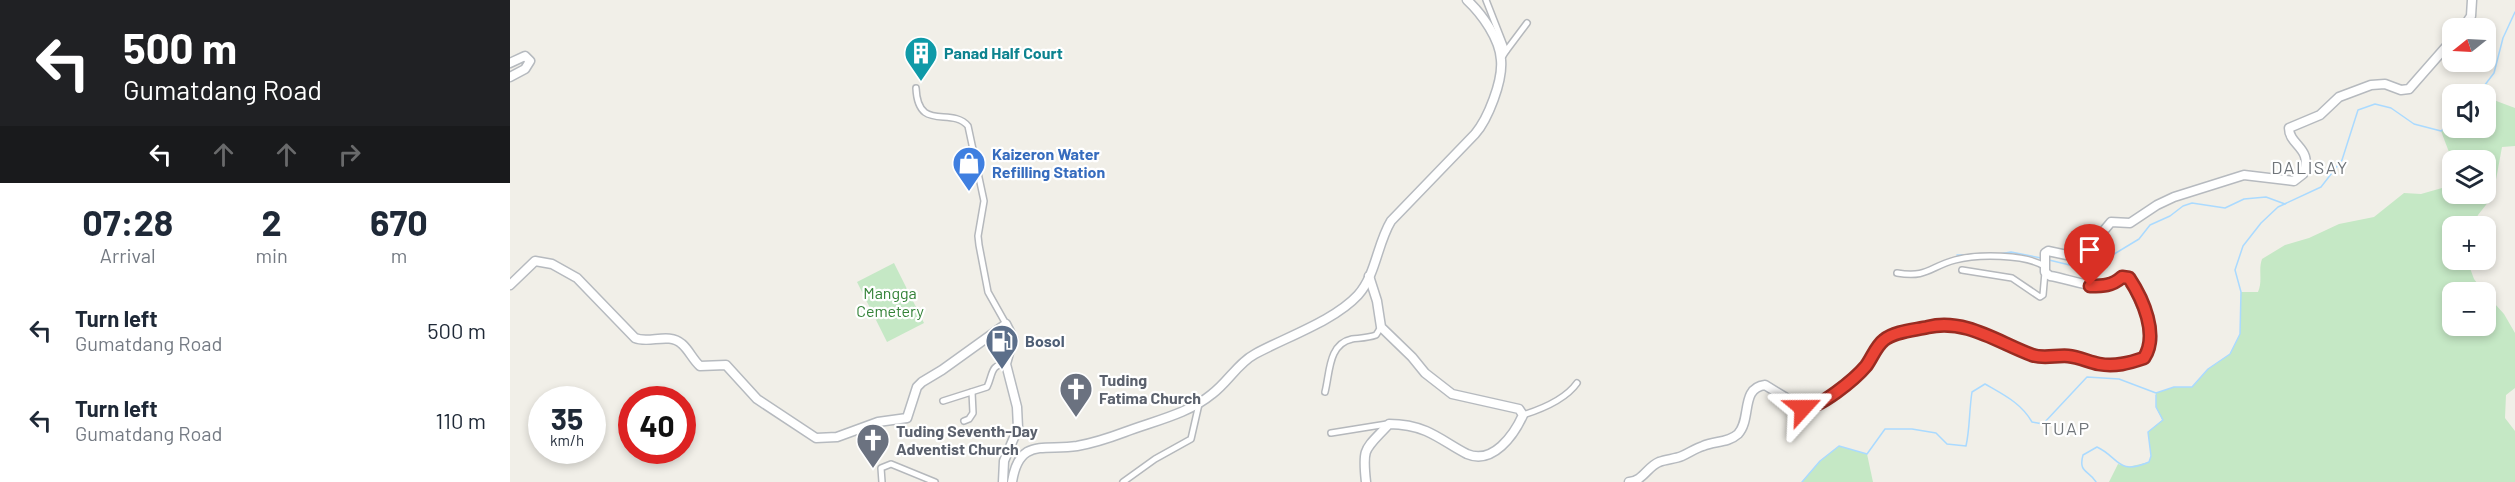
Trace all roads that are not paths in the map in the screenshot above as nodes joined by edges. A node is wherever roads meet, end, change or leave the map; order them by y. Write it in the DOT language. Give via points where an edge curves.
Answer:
graph roads {
  1 [pos="1467,0"];
  2 [pos="1485,0"];
  3 [pos="2472,0"];
  4 [pos="2470,18"];
  5 [pos="1527,22"];
  6 [pos="2442,51"];
  7 [pos="1504,55"];
  8 [pos="510,63"];
  9 [pos="510,77"];
  10 [pos="916,88"];
  11 [pos="2045,269"];
  12 [pos="1962,270"];
  13 [pos="1897,273"];
  14 [pos="1369,276"];
  15 [pos="510,285"];
  16 [pos="1006,324"];
  17 [pos="1381,327"];
  18 [pos="1006,364"];
  19 [pos="1577,383"];
  20 [pos="972,392"];
  21 [pos="1325,392"];
  22 [pos="943,401"];
  23 [pos="1199,404"];
  24 [pos="1523,415"];
  25 [pos="964,421"];
  26 [pos="1389,424"];
  27 [pos="1331,432"];
  28 [pos="882,482"];
  29 [pos="935,482"];
  30 [pos="1003,482"];
  31 [pos="1012,482"];
  32 [pos="1123,482"];
  33 [pos="1366,482"];
  34 [pos="1629,482"];
  1 -- 7 [label="street" via="1478,10"];
  2 -- 7 [label="street"];
  3 -- 4 [label="street"];
  5 -- 7 [label="street"];
  6 -- 11 [label="street" via="2409,89 2372,85 2339,97 2320,115 2291,126 2289,132 2306,159 2303,174 2294,181 2250,174 2165,201 2130,223 2111,222 2081,258 2048,251"];
  7 -- 14 [label="street" via="1482,125 1391,221"];
  8 -- 9 [label="street" via="525,57 530,62"];
  10 -- 16 [label="street" via="927,114 960,119 968,126 984,201 979,245 988,292"];
  11 -- 12 [label="street" via="2040,297 2012,278"];
  11 -- 13 [label="street" via="2018,258 1975,258 1957,260 1923,275"];
  11 -- 34 [label="street" via="2090,286 2106,286 2122,277 2129,278 2150,325 2152,340 2144,358 2115,365 2070,356 2035,357 1991,336 1960,328 1940,325 1912,330 1883,341 1864,368 1818,406 1803,408 1765,385 1757,386 1749,395 1742,428 1731,439 1661,461 1641,478"];
  14 -- 17 [label="street"];
  14 -- 23 [label="street" via="1345,306 1253,355"];
  15 -- 16 [label="street" via="535,261 552,264 577,278 635,338 672,339 682,344 700,366 726,364 757,399 806,432 824,439 878,422 907,418 922,382"];
  16 -- 18 [label="street" via="1013,338"];
  17 -- 21 [label="street" via="1376,335 1351,339 1339,346 1332,357"];
  17 -- 24 [label="street" via="1425,373 1452,394 1519,409"];
  18 -- 20 [label="street" via="993,369 987,387"];
  18 -- 30 [label="street" via="1018,415 1016,435 1002,467"];
  19 -- 24 [label="street" via="1546,407"];
  20 -- 22 [label="street"];
  20 -- 25 [label="street" via="973,413"];
  23 -- 31 [label="street" via="1099,441 1026,452 1016,465"];
  23 -- 32 [label="street" via="1191,439"];
  24 -- 26 [label="street" via="1502,446 1480,456 1468,454 1419,428"];
  26 -- 27 [label="street"];
  26 -- 33 [label="street" via="1365,450"];
  28 -- 29 [label="street" via="881,468 891,464"];
}
